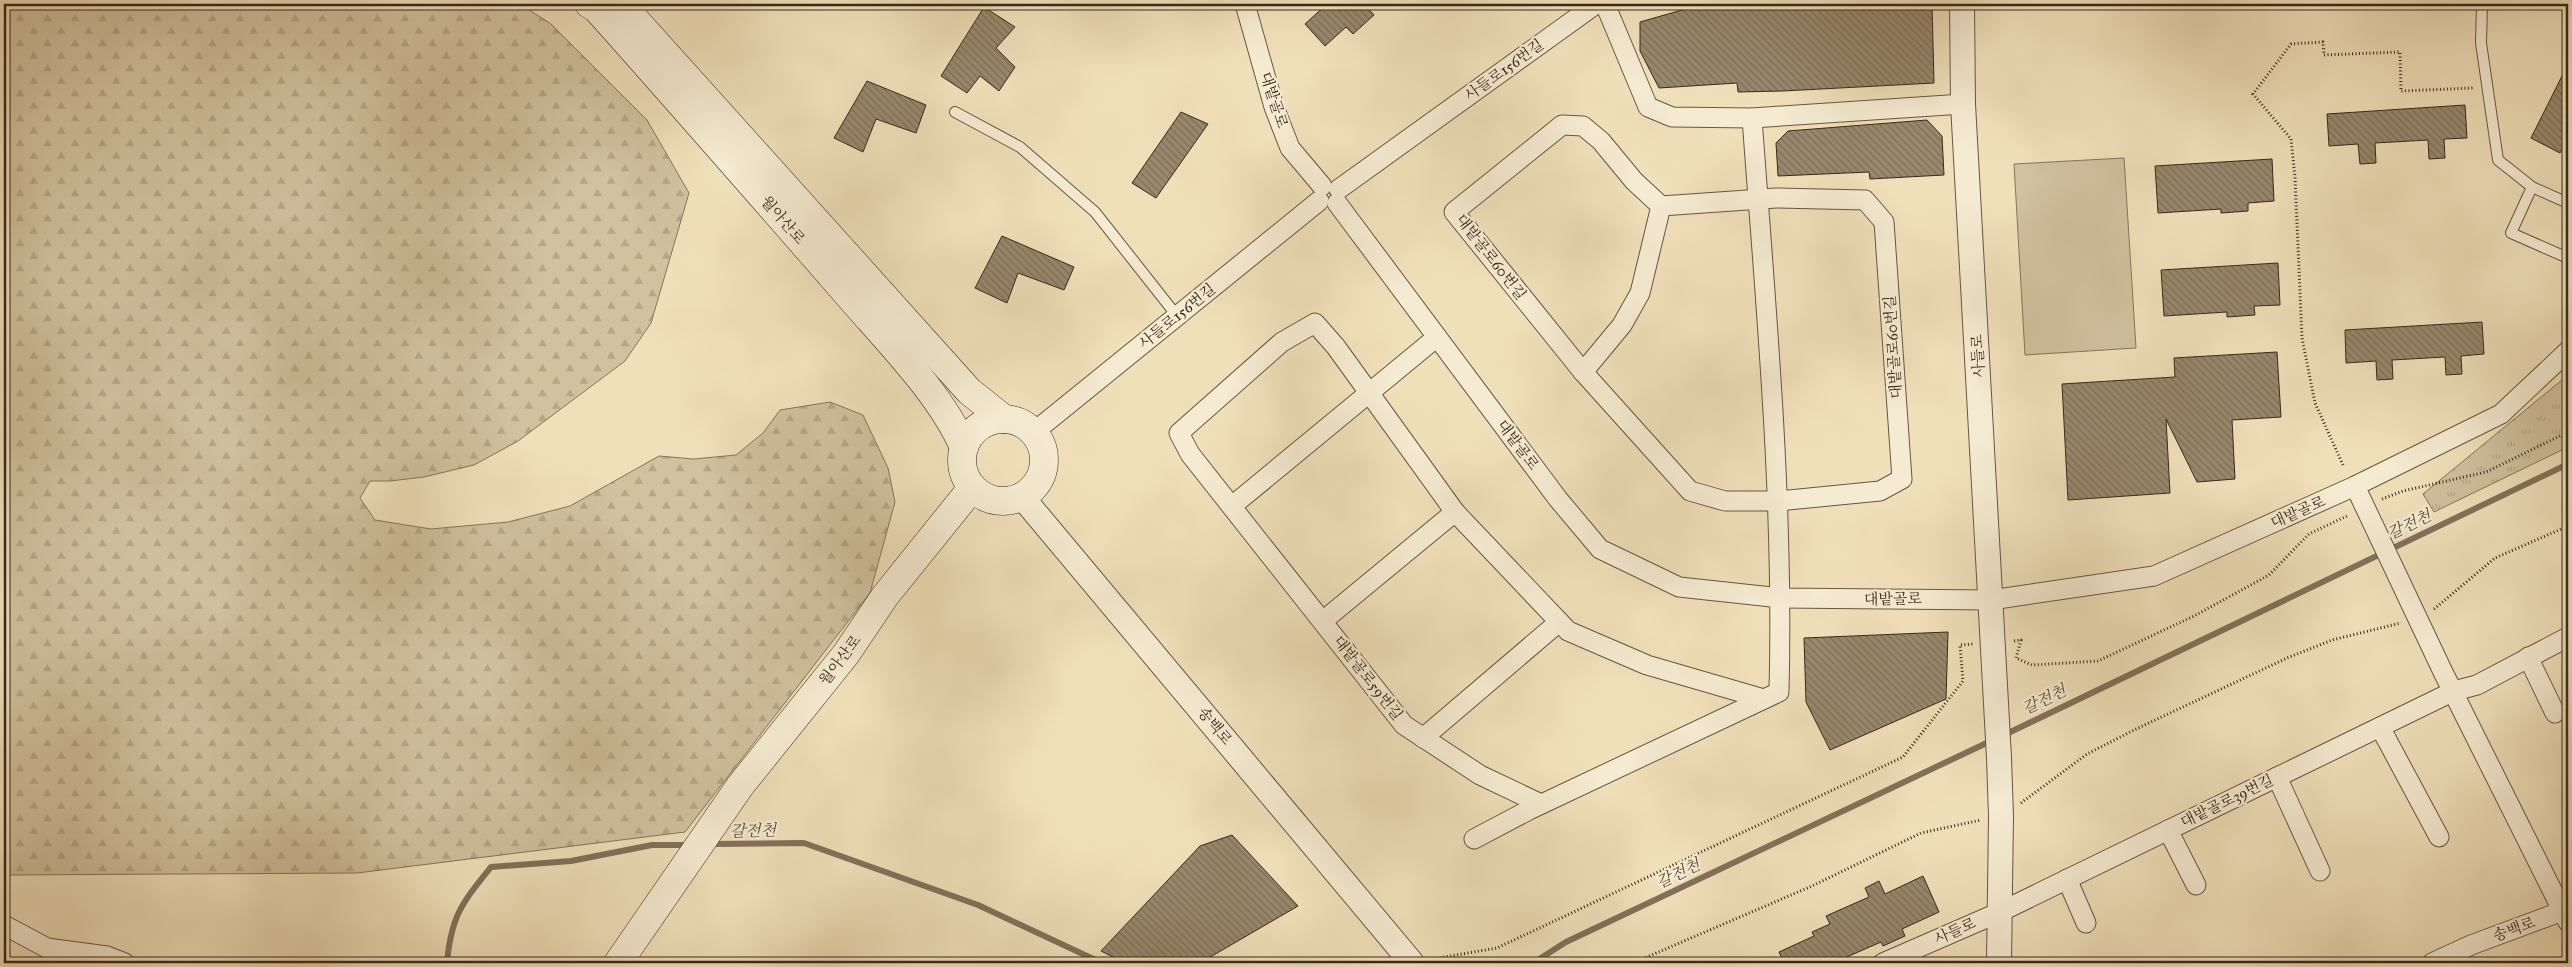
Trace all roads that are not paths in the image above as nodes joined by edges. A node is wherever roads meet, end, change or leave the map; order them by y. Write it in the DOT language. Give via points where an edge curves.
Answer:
graph roads {
  1 [pos="589,4"];
  2 [pos="621,4"];
  3 [pos="1245,4"];
  4 [pos="1596,4"];
  5 [pos="1605,4"];
  6 [pos="1962,4"];
  7 [pos="2482,4"];
  8 [pos="1963,104"];
  9 [pos="955,112"];
  10 [pos="1752,118"];
  11 [pos="2532,187"];
  12 [pos="1329,195"];
  13 [pos="1758,199"];
  14 [pos="2568,203"];
  15 [pos="1662,206"];
  16 [pos="2568,258"];
  17 [pos="1177,316"];
  18 [pos="1437,337"];
  19 [pos="2568,351"];
  20 [pos="1583,372"];
  21 [pos="1368,392"];
  22 [pos="1004,419"];
  23 [pos="1034,432"];
  24 [pos="964,448"];
  25 [pos="2354,486"];
  26 [pos="972,488"];
  27 [pos="1022,497"];
  28 [pos="1778,502"];
  29 [pos="1232,506"];
  30 [pos="1455,512"];
  31 [pos="1782,598"];
  32 [pos="1991,600"];
  33 [pos="1324,620"];
  34 [pos="1559,622"];
  35 [pos="2568,637"];
  36 [pos="2528,656"];
  37 [pos="2454,691"];
  38 [pos="1764,699"];
  39 [pos="2555,712"];
  40 [pos="2380,727"];
  41 [pos="1423,738"];
  42 [pos="2277,777"];
  43 [pos="1541,804"];
  44 [pos="2168,830"];
  45 [pos="2439,837"];
  46 [pos="1474,839"];
  47 [pos="2320,871"];
  48 [pos="2067,879"];
  49 [pos="2196,885"];
  50 [pos="2000,912"];
  51 [pos="2567,914"];
  52 [pos="2086,924"];
  53 [pos="4,925"];
  54 [pos="1416,960"];
  55 [pos="125,963"];
  56 [pos="618,963"];
  57 [pos="1883,963"];
  58 [pos="1999,963"];
  59 [pos="2432,963"];
  1 -- 24 [label="main road, 월아산로" via="710,135 909,366 954,424"];
  2 -- 22 [label="main road" via="969,391"];
  3 -- 12 [label="street, 대밭골로" via="1274,108 1290,148"];
  4 -- 12 [label="street, 사들로156번길"];
  5 -- 10 [label="street" via="1648,107 1672,117"];
  6 -- 8 [label="street, 사들로"];
  7 -- 11 [label="lane" via="2481,43 2498,160"];
  8 -- 10 [label="street"];
  8 -- 32 [label="street, 사들로"];
  9 -- 17 [label="lane" via="1020,147 1095,212"];
  10 -- 13 [label="street"];
  11 -- 14 [label="lane"];
  11 -- 16 [label="lane" via="2512,233"];
  12 -- 17 [label="street, 사들로156번길"];
  12 -- 18 [label="street, 대밭골로"];
  13 -- 15 [label="street, 대밭골로60번길"];
  13 -- 28 [label="street"];
  13 -- 28 [label="street, 대밭골로60번길" via="1866,200 1884,222 1902,470 1902,480 1880,491"];
  15 -- 20 [label="street" via="1640,293 1622,325"];
  15 -- 20 [label="street, 대밭골로60번길" via="1583,126 1562,125 1454,212"];
  17 -- 23 [label="street, 사들로156번길"];
  18 -- 21 [label="street"];
  18 -- 31 [label="street, 대밭골로" via="1558,499 1600,549 1679,587"];
  19 -- 25 [label="street, 대밭골로" via="2501,414"];
  20 -- 28 [label="street, 대밭골로60번길" via="1690,491 1725,502"];
  21 -- 29 [label="street"];
  21 -- 29 [label="street, 대밭골로59번길" via="1315,323 1282,342 1179,433 1190,454"];
  21 -- 30 [label="street"];
  22 -- 23 [label="main road" via="1016,421"];
  22 -- 24 [label="main road" via="984,423 968,438"];
  23 -- 27 [label="main road" via="1044,451 1043,473"];
  24 -- 26 [label="main road" via="963,469"];
  25 -- 32 [label="street, 대밭골로" via="2154,576"];
  25 -- 37 [label="street"];
  26 -- 27 [label="main road" via="990,499 1012,501"];
  26 -- 56 [label="main road, 월아산로" via="886,596 846,654 740,786"];
  27 -- 54 [label="street, 송백로" via="1368,913"];
  28 -- 31 [label="street"];
  29 -- 33 [label="street, 대밭골로59번길"];
  30 -- 33 [label="street"];
  30 -- 34 [label="street"];
  31 -- 32 [label="street, 대밭골로"];
  31 -- 38 [label="street" via="1779,692"];
  32 -- 50 [label="street, 사들로" via="2001,813"];
  33 -- 41 [label="street, 대밭골로59번길" via="1404,725"];
  34 -- 38 [label="street" via="1568,631 1647,665"];
  34 -- 41 [label="street"];
  35 -- 36 [label="street, 대밭골로39번길"];
  36 -- 37 [label="street, 대밭골로39번길" via="2477,684"];
  36 -- 39 [label="street"];
  37 -- 40 [label="street, 대밭골로39번길"];
  37 -- 51 [label="street"];
  38 -- 43 [label="street"];
  40 -- 42 [label="street, 대밭골로39번길"];
  40 -- 45 [label="street"];
  41 -- 43 [label="street, 대밭골로59번길" via="1480,775"];
  42 -- 44 [label="street, 대밭골로39번길"];
  42 -- 47 [label="street"];
  43 -- 46 [label="street"];
  44 -- 48 [label="street, 대밭골로39번길"];
  44 -- 49 [label="street"];
  48 -- 50 [label="street, 대밭골로39번길"];
  48 -- 52 [label="street"];
  50 -- 57 [label="street, 사들로"];
  50 -- 58 [label="street, 사들로"];
  51 -- 59 [label="street, 송백로" via="2470,945"];
  53 -- 55 [label="street" via="47,948 107,956"];
}
